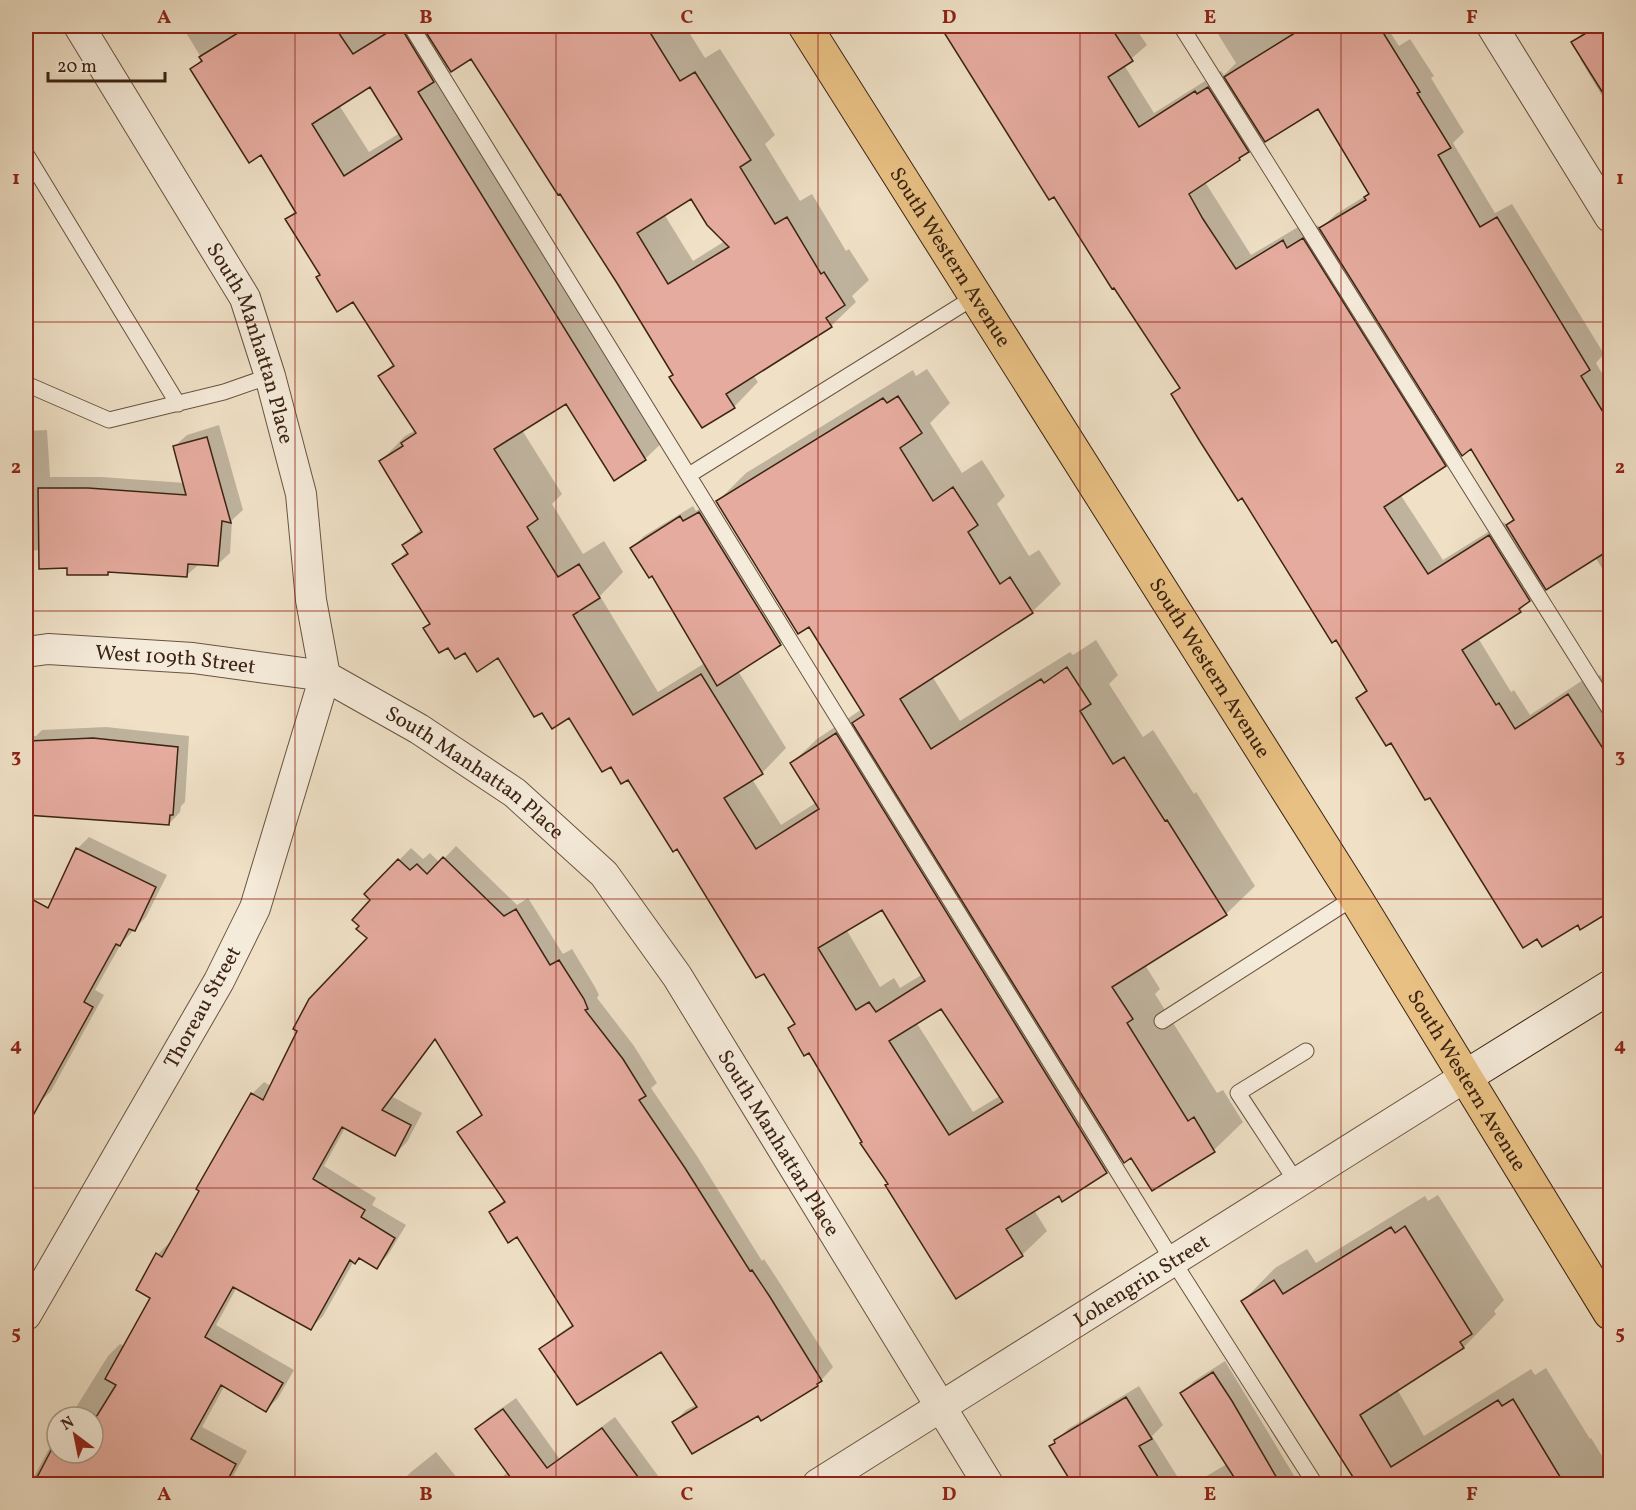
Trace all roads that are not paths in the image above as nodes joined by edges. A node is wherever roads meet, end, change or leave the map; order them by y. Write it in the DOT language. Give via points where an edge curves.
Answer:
graph roads {
  1 [pos="79,26"];
  2 [pos="411,26"];
  3 [pos="805,26"];
  4 [pos="1181,26"];
  5 [pos="1492,26"];
  6 [pos="26,154"];
  7 [pos="1611,217"];
  8 [pos="976,296"];
  9 [pos="270,376"];
  10 [pos="26,384"];
  11 [pos="178,404"];
  12 [pos="688,475"];
  13 [pos="26,652"];
  14 [pos="325,676"];
  15 [pos="1611,710"];
  16 [pos="1354,897"];
  17 [pos="1611,987"];
  18 [pos="1162,1021"];
  19 [pos="1306,1051"];
  20 [pos="1466,1077"];
  21 [pos="1297,1183"];
  22 [pos="1173,1261"];
  23 [pos="1611,1313"];
  24 [pos="26,1316"];
  25 [pos="941,1408"];
  26 [pos="818,1485"];
  27 [pos="988,1485"];
  28 [pos="1315,1485"];
  1 -- 9 [label="street, South Manhattan Place" via="245,298"];
  2 -- 12 [label="lane"];
  3 -- 8 [label="main road, South Western Avenue"];
  4 -- 15 [label="lane"];
  5 -- 7 [label="street"];
  6 -- 11 [label="lane"];
  8 -- 12 [label="lane"];
  8 -- 16 [label="main road, South Western Avenue"];
  9 -- 11 [label="lane"];
  9 -- 14 [label="street, South Manhattan Place" via="301,494 311,600"];
  10 -- 11 [label="lane" via="109,420"];
  12 -- 22 [label="lane"];
  13 -- 14 [label="street, West 109th Street" via="48,649 193,658"];
  14 -- 24 [label="street, Thoreau Street" via="255,908 219,981"];
  14 -- 25 [label="street, South Manhattan Place" via="419,729 515,793 604,874 677,976"];
  16 -- 18 [label="lane"];
  16 -- 20 [label="main road, South Western Avenue"];
  17 -- 20 [label="street"];
  19 -- 21 [label="lane" via="1238,1093"];
  20 -- 21 [label="street, Lohengrin Street"];
  20 -- 23 [label="main road, South Western Avenue"];
  21 -- 22 [label="street, Lohengrin Street"];
  22 -- 25 [label="street, Lohengrin Street"];
  22 -- 28 [label="lane"];
  25 -- 26 [label="street, Lohengrin Street"];
  25 -- 27 [label="street, South Manhattan Place"];
}
